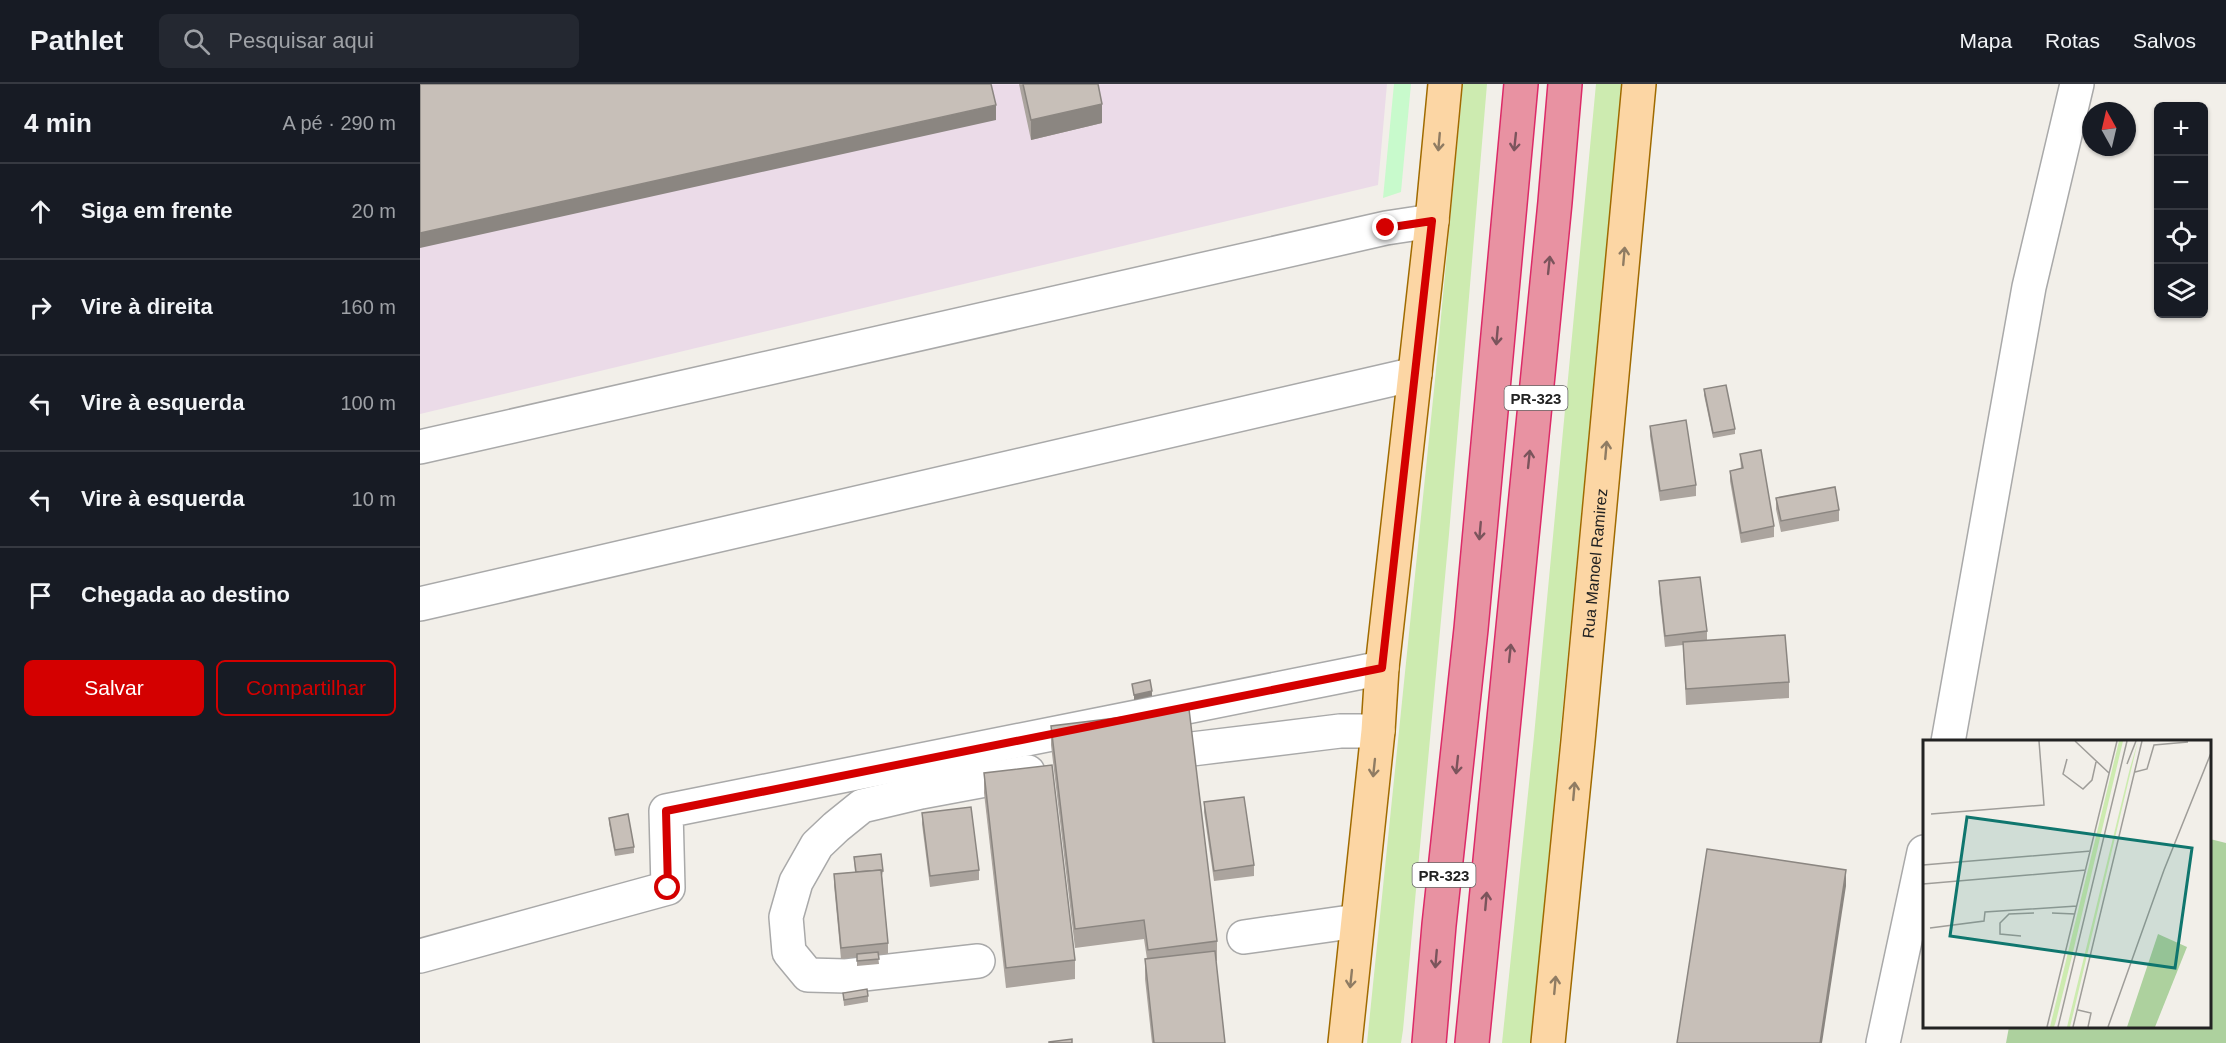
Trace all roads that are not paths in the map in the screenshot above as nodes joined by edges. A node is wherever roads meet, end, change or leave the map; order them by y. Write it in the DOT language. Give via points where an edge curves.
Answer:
graph roads {
  1 [pos="1445,84"];
  2 [pos="1521,84"];
  3 [pos="1565,84"];
  4 [pos="1640,84"];
  5 [pos="2076,84"];
  6 [pos="1432,221"];
  7 [pos="1415,374"];
  8 [pos="420,447"];
  9 [pos="420,604"];
  10 [pos="1382,668"];
  11 [pos="1378,731"];
  12 [pos="1948,740"];
  13 [pos="1192,749"];
  14 [pos="1054,768"];
  15 [pos="1923,857"];
  16 [pos="1357,921"];
  17 [pos="1244,937"];
  18 [pos="420,956"];
  19 [pos="978,961"];
  20 [pos="1345,1043"];
  21 [pos="1429,1043"];
  22 [pos="1472,1043"];
  23 [pos="1548,1043"];
  24 [pos="1883,1043"];
  1 -- 6 [label="main road, one-way"];
  2 -- 21 [label="highway, PR-323, one-way"];
  22 -- 3 [label="highway, PR-323, one-way"];
  23 -- 4 [label="main road, Rua Manoel Ramirez, one-way"];
  5 -- 12 [label="street" via="2029,287"];
  6 -- 7 [label="main road"];
  6 -- 8 [label="street" via="1386,228"];
  7 -- 9 [label="street"];
  7 -- 10 [label="main road"];
  10 -- 11 [label="main road"];
  10 -- 18 [label="street" via="666,811 668,888"];
  11 -- 13 [label="street" via="1340,731"];
  11 -- 16 [label="main road, one-way"];
  14 -- 19 [label="street" via="862,806 817,845 796,882 786,917 789,952 807,975 846,976"];
  15 -- 24 [label="street"];
  16 -- 17 [label="street"];
  16 -- 20 [label="main road, one-way"];
}
